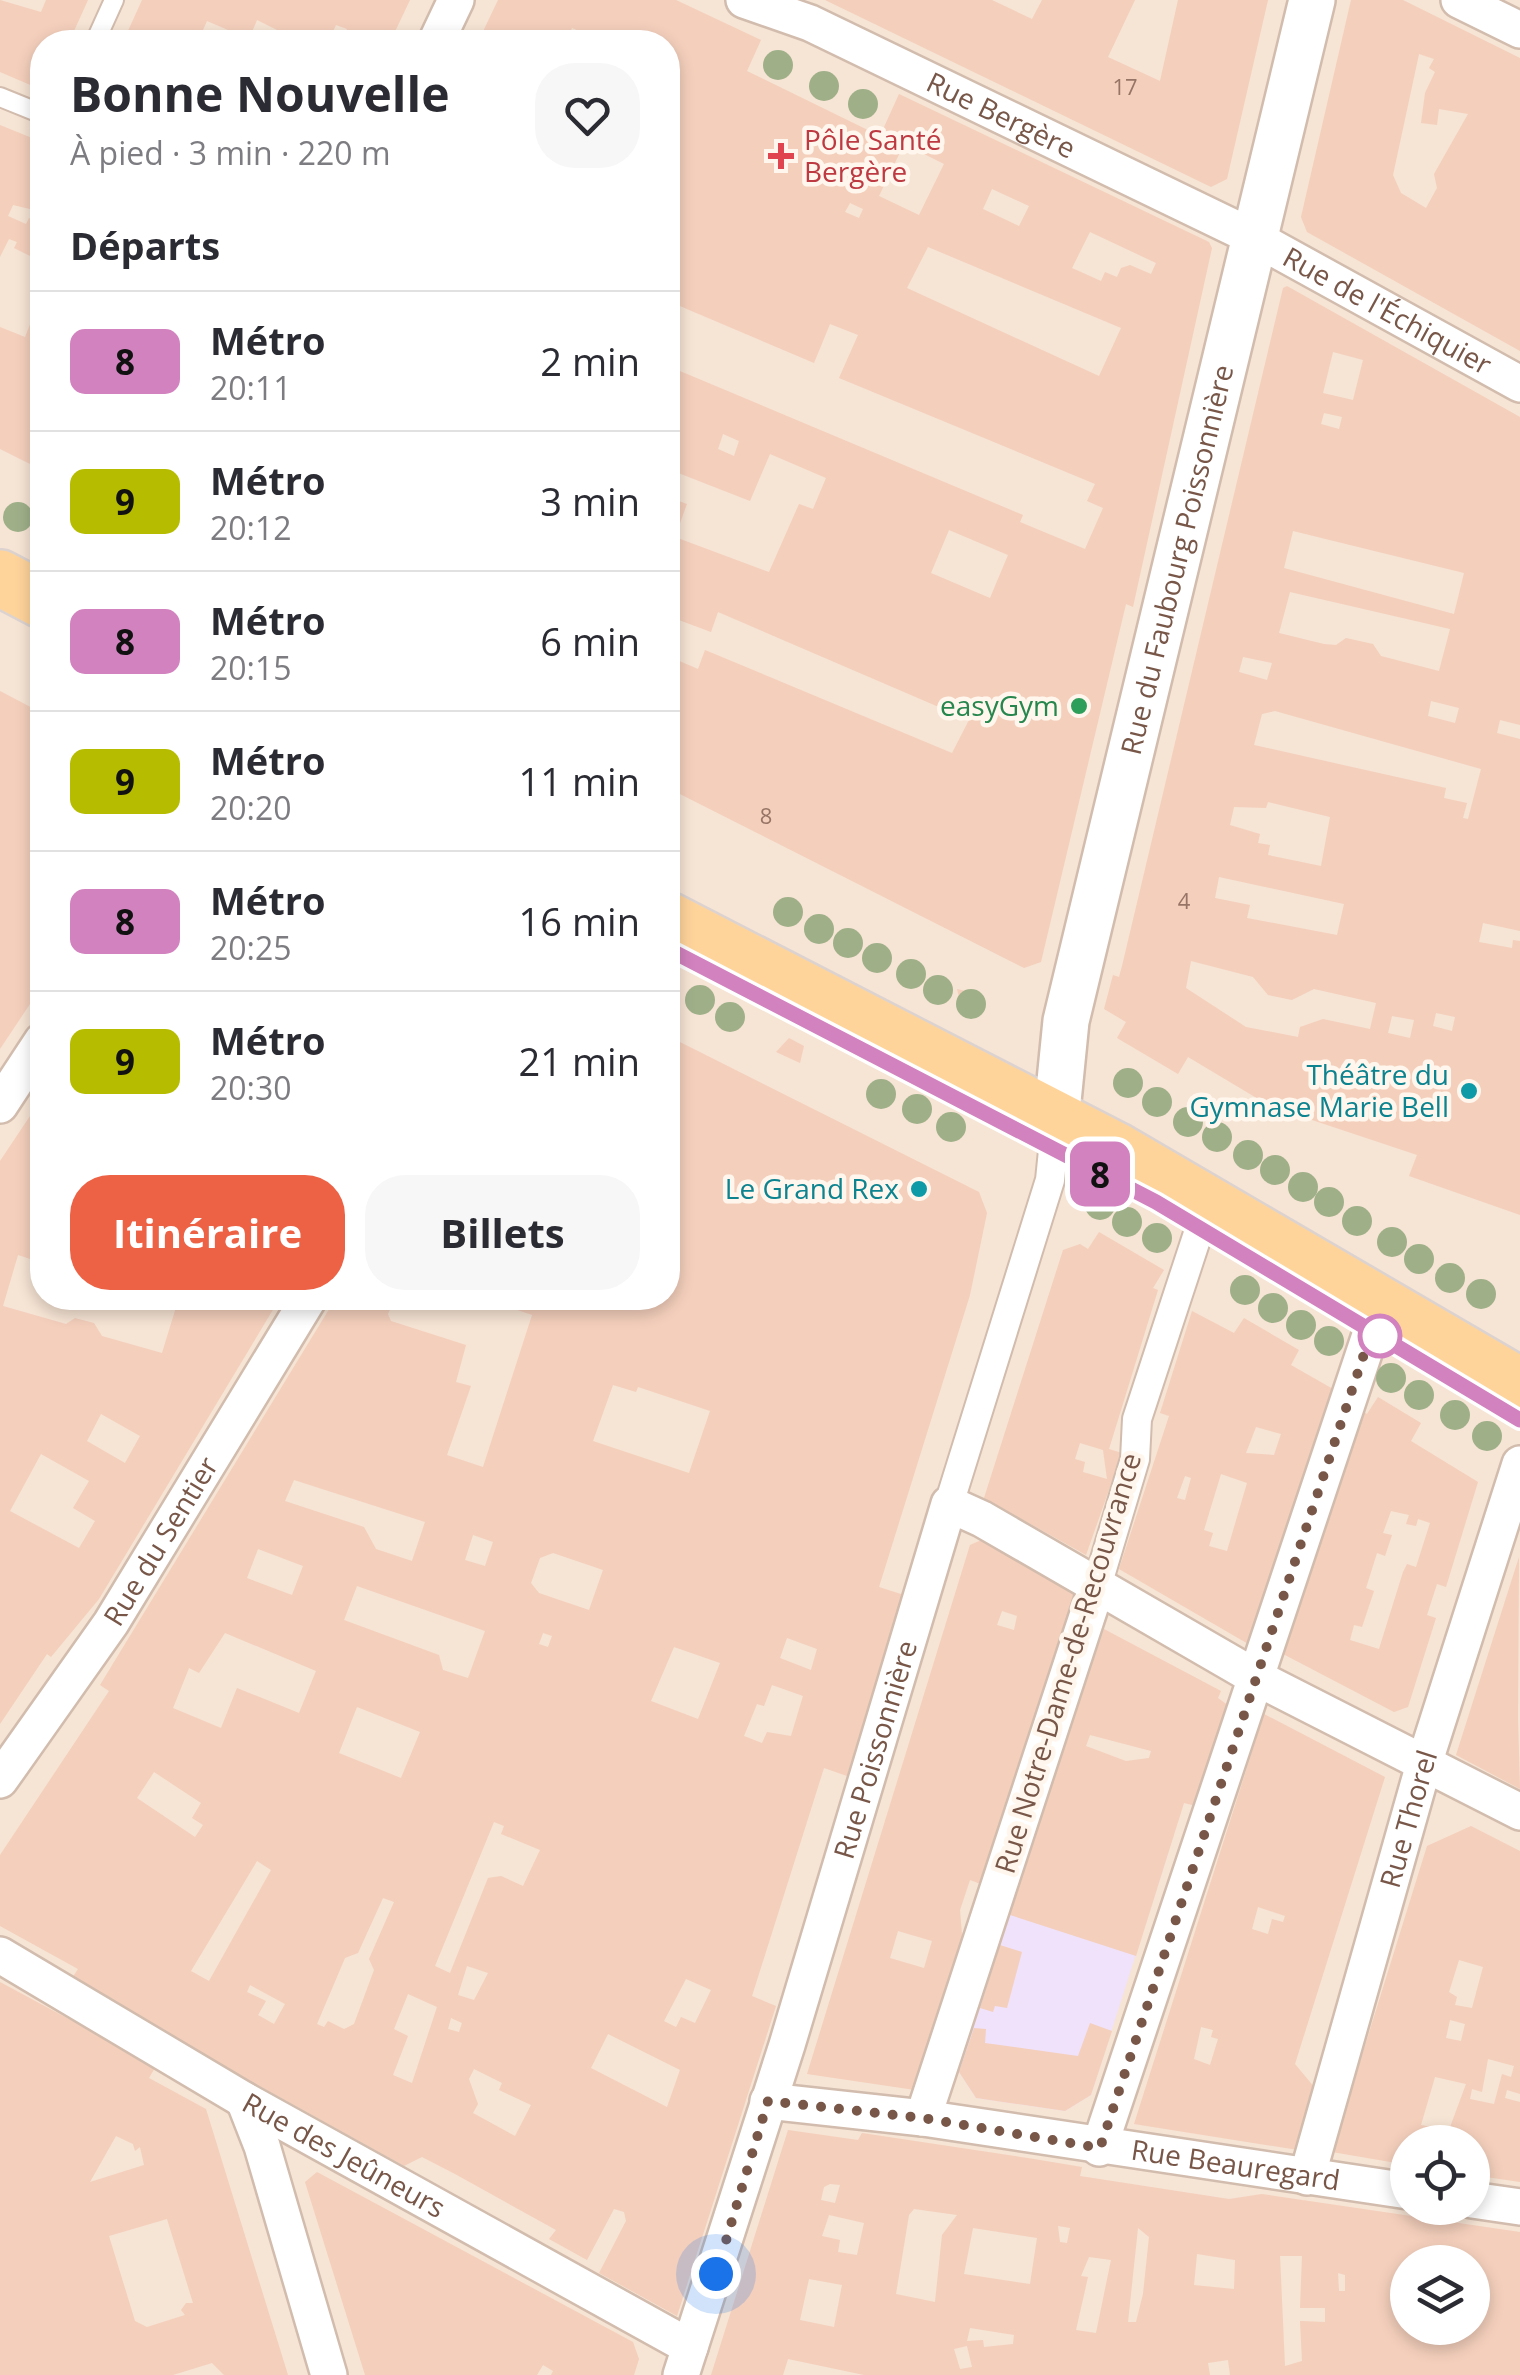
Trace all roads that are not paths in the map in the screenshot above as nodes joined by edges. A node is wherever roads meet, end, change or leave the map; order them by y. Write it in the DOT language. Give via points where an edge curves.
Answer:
graph roads {
  1 [pos="114,0"];
  2 [pos="456,0"];
  3 [pos="1312,0"];
  4 [pos="1460,0"];
  5 [pos="754,2"];
  6 [pos="100,30"];
  7 [pos="442,30"];
  8 [pos="1520,30"];
  9 [pos="0,97"];
  10 [pos="30,109"];
  11 [pos="1255,238"];
  12 [pos="1520,384"];
  13 [pos="0,578"];
  14 [pos="30,594"];
  15 [pos="680,926"];
  16 [pos="30,1059"];
  17 [pos="1,1102"];
  18 [pos="1056,1121"];
  19 [pos="1207,1206"];
  20 [pos="1380,1305"];
  21 [pos="302,1310"];
  22 [pos="1520,1386"];
  23 [pos="1520,1464"];
  24 [pos="948,1504"];
  25 [pos="1096,1586"];
  26 [pos="1257,1678"];
  27 [pos="1424,1764"];
  28 [pos="0,1780"];
  29 [pos="1520,1812"];
  30 [pos="0,1955"];
  31 [pos="244,2100"];
  32 [pos="768,2101"];
  33 [pos="923,2118"];
  34 [pos="1100,2148"];
  35 [pos="1307,2177"];
  36 [pos="1390,2189"];
  37 [pos="1490,2203"];
  38 [pos="1520,2207"];
  39 [pos="686,2361"];
  40 [pos="329,2375"];
  1 -- 6 [label="lane"];
  2 -- 7 [label="street"];
  3 -- 11 [label="street, Rue du Faubourg Poissonnière"];
  4 -- 8 [label="street"];
  5 -- 11 [label="street, Rue Bergère"];
  9 -- 10 [label="lane"];
  11 -- 12 [label="street, Rue de l'Échiquier"];
  11 -- 18 [label="street, Rue du Faubourg Poissonnière" via="1066,1021"];
  13 -- 14 [label="main road"];
  15 -- 18 [label="main road"];
  16 -- 17 [label="street"];
  18 -- 19 [label="main road"];
  18 -- 24 [label="street, Rue Poissonnière" via="1050,1180"];
  19 -- 20 [label="main road"];
  19 -- 25 [label="street, Rue Notre-Dame-de-Recouvrance" via="1137,1419 1136,1460"];
  20 -- 22 [label="main road"];
  20 -- 26 [label="street"];
  21 -- 28 [label="street, Rue du Sentier" via="111,1623"];
  23 -- 27 [label="street, Rue Thorel"];
  24 -- 25 [label="street"];
  24 -- 32 [label="street, Rue Poissonnière"];
  25 -- 26 [label="street"];
  25 -- 33 [label="street, Rue Notre-Dame-de-Recouvrance"];
  26 -- 27 [label="street"];
  26 -- 34 [label="street"];
  27 -- 29 [label="street"];
  27 -- 35 [label="street, Rue Thorel"];
  30 -- 31 [label="street, Rue des Jeûneurs"];
  31 -- 39 [label="street, Rue des Jeûneurs"];
  31 -- 40 [label="street"];
  32 -- 33 [label="street, Rue Beauregard"];
  32 -- 39 [label="street, Rue Poissonnière"];
  33 -- 34 [label="street, Rue Beauregard"];
  34 -- 35 [label="street, Rue Beauregard"];
  35 -- 36 [label="street, Rue Beauregard"];
  37 -- 38 [label="street"];
}
